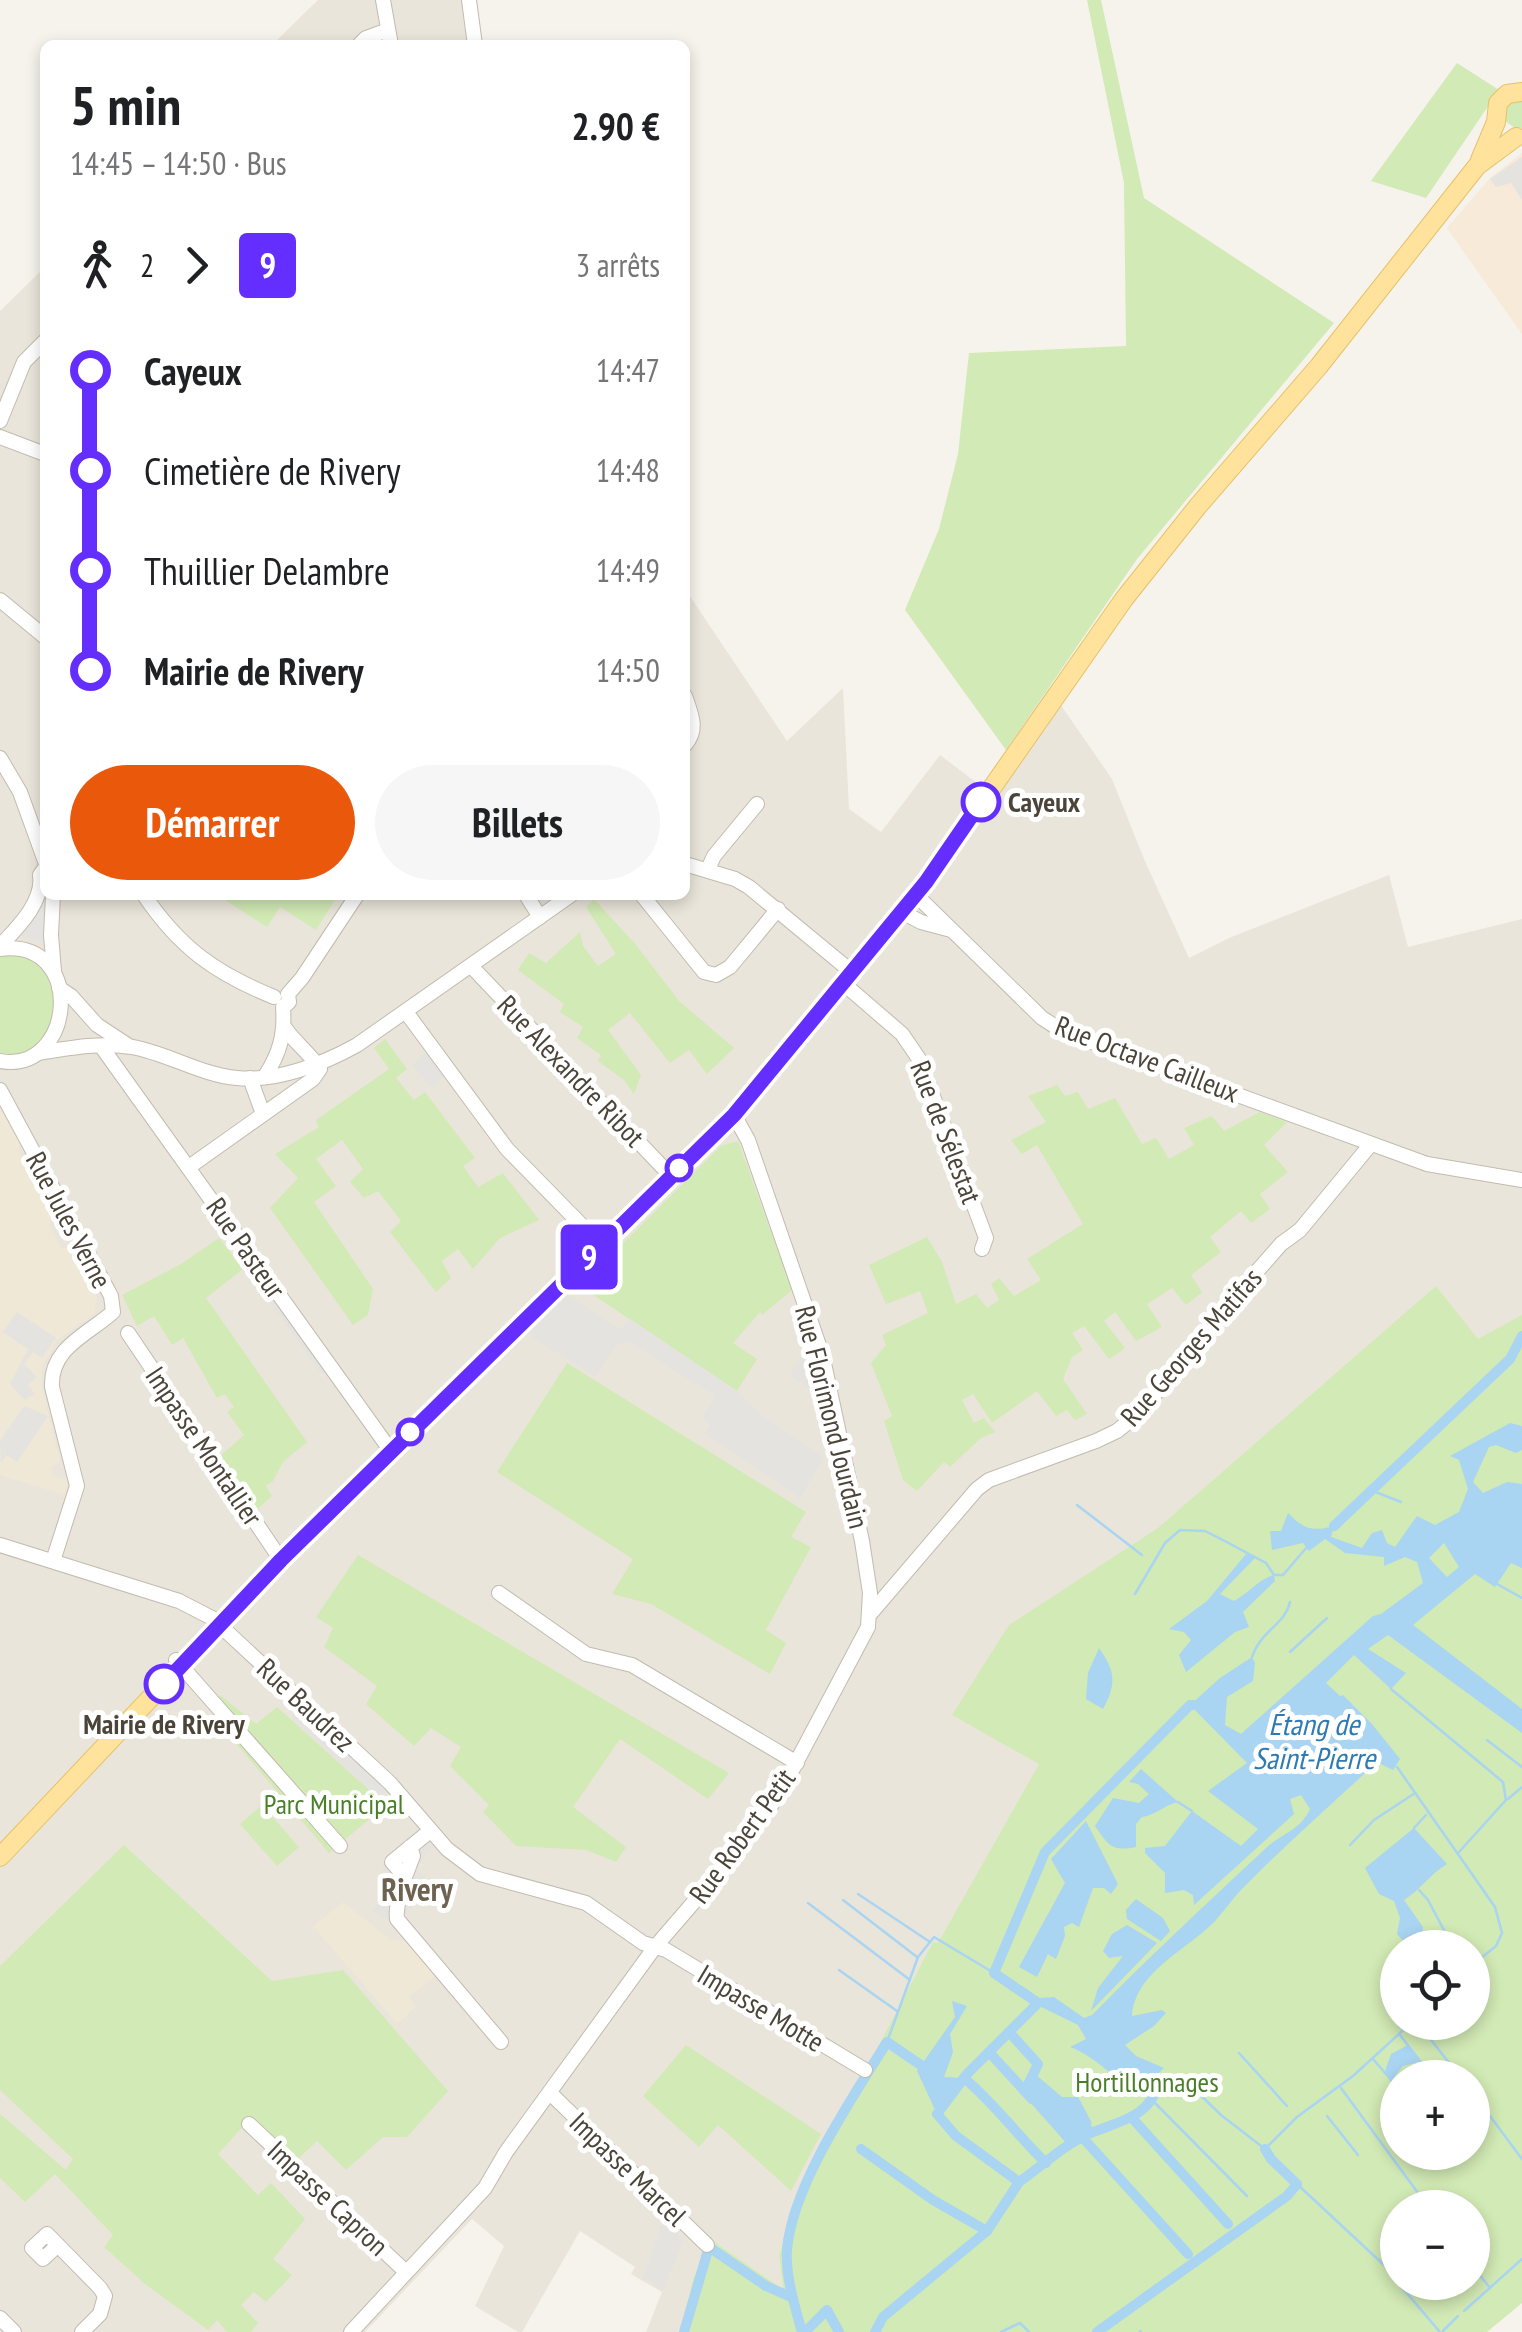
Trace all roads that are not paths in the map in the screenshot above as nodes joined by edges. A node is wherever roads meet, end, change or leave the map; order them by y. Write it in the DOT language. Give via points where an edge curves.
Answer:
graph roads {
  1 [pos="383,0"];
  2 [pos="469,0"];
  3 [pos="389,37"];
  4 [pos="364,40"];
  5 [pos="474,40"];
  6 [pos="1519,88"];
  7 [pos="1496,122"];
  8 [pos="1519,137"];
  9 [pos="1477,166"];
  10 [pos="40,347"];
  11 [pos="0,421"];
  12 [pos="0,437"];
  13 [pos="40,452"];
  14 [pos="0,600"];
  15 [pos="40,633"];
  16 [pos="690,710"];
  17 [pos="690,739"];
  18 [pos="0,758"];
  19 [pos="757,804"];
  20 [pos="40,861"];
  21 [pos="690,865"];
  22 [pos="708,869"];
  23 [pos="40,884"];
  24 [pos="916,895"];
  25 [pos="53,900"];
  26 [pos="148,900"];
  27 [pos="354,900"];
  28 [pos="529,900"];
  29 [pos="564,900"];
  30 [pos="646,900"];
  31 [pos="778,909"];
  32 [pos="902,912"];
  33 [pos="540,917"];
  34 [pos="952,930"];
  35 [pos="0,948"];
  36 [pos="470,966"];
  37 [pos="54,972"];
  38 [pos="848,979"];
  39 [pos="59,988"];
  40 [pos="282,1000"];
  41 [pos="406,1012"];
  42 [pos="285,1028"];
  43 [pos="100,1046"];
  44 [pos="130,1047"];
  45 [pos="38,1053"];
  46 [pos="0,1061"];
  47 [pos="318,1064"];
  48 [pos="257,1077"];
  49 [pos="0,1090"];
  50 [pos="263,1114"];
  51 [pos="734,1115"];
  52 [pos="1371,1144"];
  53 [pos="189,1167"];
  54 [pos="671,1176"];
  55 [pos="1522,1180"];
  56 [pos="601,1245"];
  57 [pos="982,1249"];
  58 [pos="128,1333"];
  59 [pos="391,1451"];
  60 [pos="0,1544"];
  61 [pos="281,1560"];
  62 [pos="53,1561"];
  63 [pos="498,1593"];
  64 [pos="871,1613"];
  65 [pos="220,1624"];
  66 [pos="178,1663"];
  67 [pos="797,1763"];
  68 [pos="430,1831"];
  69 [pos="340,1846"];
  70 [pos="0,1857"];
  71 [pos="655,1948"];
  72 [pos="500,2042"];
  73 [pos="865,2070"];
  74 [pos="550,2093"];
  75 [pos="250,2124"];
  76 [pos="58,2245"];
  77 [pos="707,2245"];
  78 [pos="406,2272"];
  79 [pos="0,2318"];
  80 [pos="14,2332"];
  81 [pos="82,2332"];
  82 [pos="351,2332"];
  1 -- 3 [label="street"];
  2 -- 5 [label="street"];
  3 -- 4 [label="street"];
  6 -- 7 [label="main road" via="1498,103"];
  7 -- 8 [label="main road"];
  7 -- 9 [label="main road"];
  8 -- 9 [label="main road"];
  9 -- 24 [label="main road" via="1124,599"];
  10 -- 11 [label="street" via="24,362"];
  12 -- 13 [label="street"];
  14 -- 15 [label="street"];
  16 -- 17 [label="street"];
  18 -- 20 [label="street" via="20,792"];
  19 -- 22 [label="street"];
  21 -- 22 [label="street, Rue de Sélestat"];
  22 -- 31 [label="street, Rue de Sélestat"];
  23 -- 35 [label="street" via="21,924"];
  24 -- 32 [label="main road"];
  24 -- 34 [label="street, Rue Octave Cailleux"];
  25 -- 37 [label="street"];
  26 -- 40 [label="street" via="183,944 214,969"];
  27 -- 40 [label="street"];
  28 -- 33 [label="street"];
  29 -- 33 [label="street"];
  30 -- 31 [label="street" via="704,972 716,975 730,968"];
  31 -- 38 [label="street, Rue de Sélestat"];
  32 -- 34 [label="street"];
  32 -- 38 [label="main road"];
  33 -- 36 [label="street"];
  34 -- 52 [label="street, Rue Octave Cailleux" via="1062,1031"];
  35 -- 37 [label="street" via="36,952"];
  36 -- 41 [label="street"];
  36 -- 54 [label="street, Rue Alexandre Ribot"];
  37 -- 39 [label="street"];
  38 -- 51 [label="main road"];
  38 -- 57 [label="street, Rue de Sélestat" via="919,1059 986,1238"];
  39 -- 44 [label="street"];
  39 -- 45 [label="street" via="60,1018"];
  40 -- 42 [label="street"];
  41 -- 47 [label="street"];
  41 -- 56 [label="street" via="506,1149"];
  42 -- 47 [label="street"];
  42 -- 48 [label="street" via="280,1048"];
  43 -- 44 [label="street"];
  43 -- 45 [label="street"];
  43 -- 53 [label="street, Rue Pasteur"];
  44 -- 48 [label="street" via="232,1077"];
  45 -- 46 [label="street"];
  47 -- 48 [label="street"];
  47 -- 50 [label="street" via="313,1080"];
  48 -- 50 [label="street"];
  49 -- 62 [label="street, Rue Jules Verne" via="111,1296 113,1312 64,1350 51,1372 77,1486"];
  50 -- 53 [label="street"];
  51 -- 54 [label="main road"];
  51 -- 64 [label="street, Rue Florimond Jourdain" via="822,1354"];
  52 -- 55 [label="street" via="1427,1164"];
  52 -- 64 [label="street, Rue Georges Matifas" via="1138,1414 1096,1442 989,1480"];
  53 -- 59 [label="street, Rue Pasteur"];
  54 -- 56 [label="main road"];
  56 -- 59 [label="main road"];
  58 -- 61 [label="street, Impasse Montallier"];
  59 -- 61 [label="main road"];
  60 -- 62 [label="street"];
  61 -- 65 [label="main road"];
  62 -- 65 [label="street, Rue Baudrez" via="179,1601"];
  63 -- 67 [label="street" via="586,1654 632,1665"];
  64 -- 67 [label="street, Rue Robert Petit"];
  65 -- 66 [label="main road"];
  65 -- 68 [label="street, Rue Baudrez" via="390,1783"];
  66 -- 69 [label="street"];
  66 -- 70 [label="main road"];
  67 -- 71 [label="street, Rue Robert Petit" via="760,1822"];
  68 -- 71 [label="street, Rue Baudrez" via="480,1874 586,1903"];
  68 -- 72 [label="street" via="392,1862 405,1877 397,1918"];
  71 -- 73 [label="street, Impasse Motte"];
  71 -- 74 [label="street, Rue Robert Petit"];
  74 -- 77 [label="street, Impasse Marcel"];
  74 -- 78 [label="street, Rue Robert Petit" via="494,2174"];
  75 -- 78 [label="street, Impasse Capron"];
  76 -- 81 [label="street" via="105,2296 100,2314"];
  78 -- 82 [label="street, Rue Robert Petit"];
  79 -- 80 [label="street"];
}
